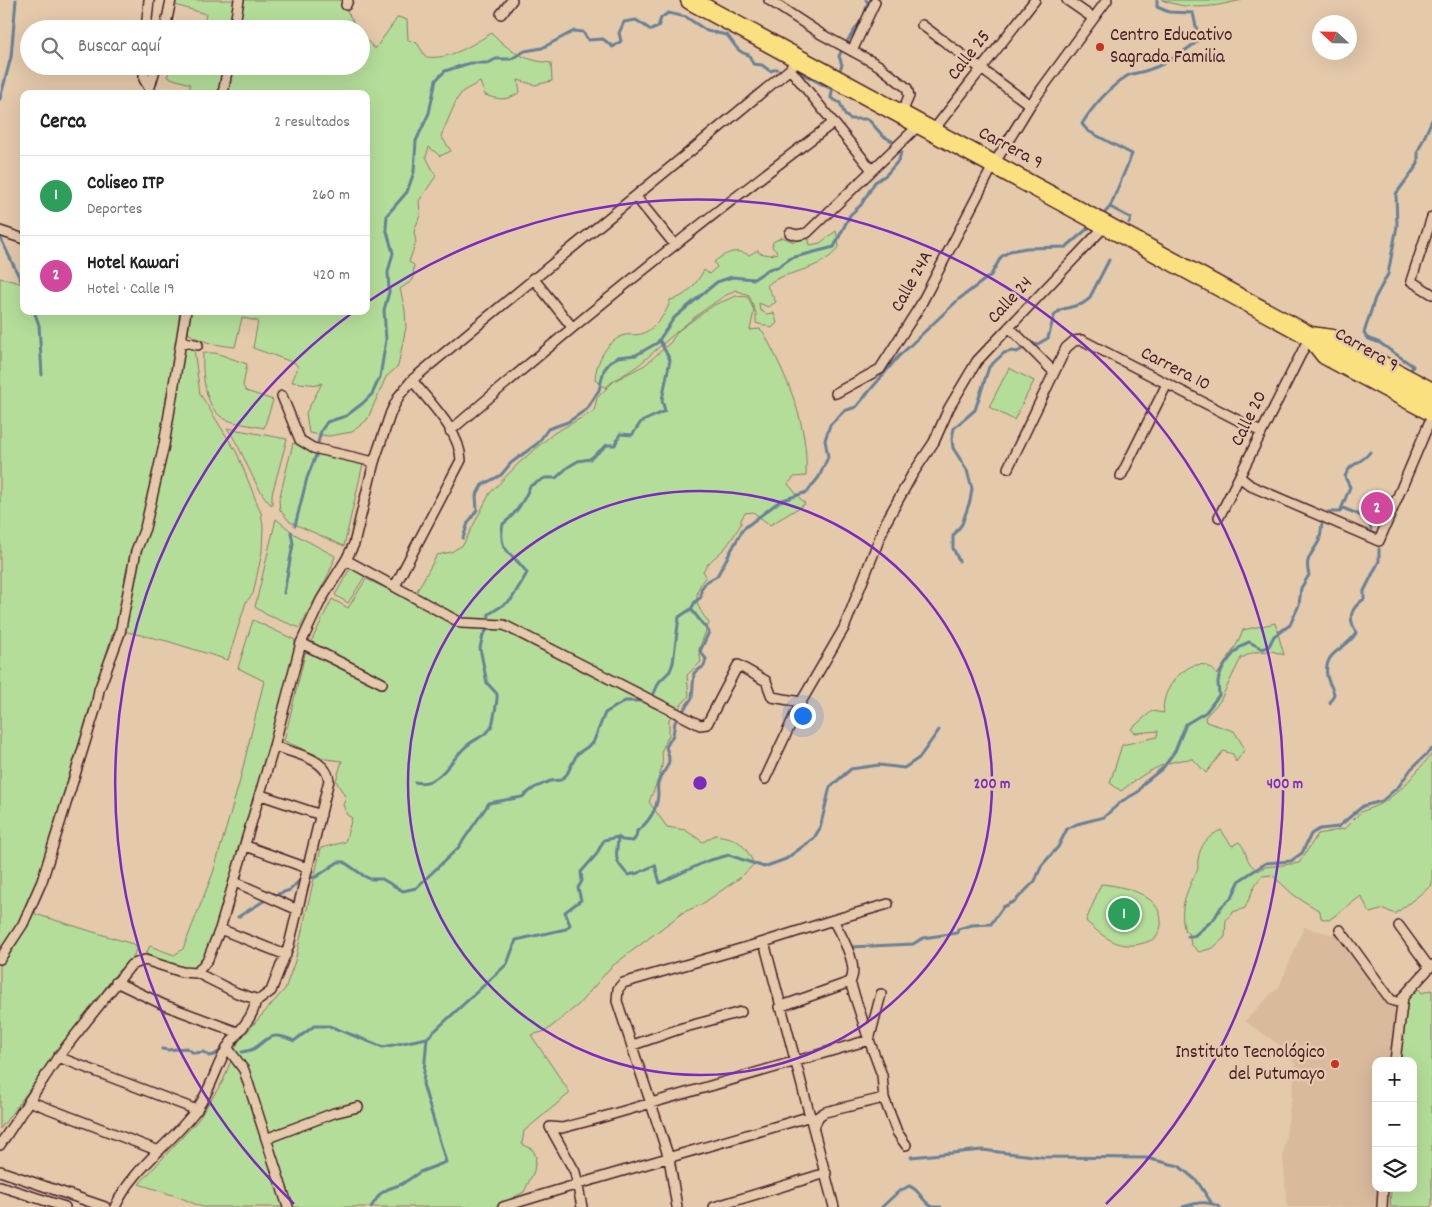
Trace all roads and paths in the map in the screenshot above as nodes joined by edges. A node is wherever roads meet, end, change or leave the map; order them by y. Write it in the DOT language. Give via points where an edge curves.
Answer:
graph roads {
  1 [pos="149,0"];
  2 [pos="171,0"];
  3 [pos="239,0"];
  4 [pos="512,0"];
  5 [pos="690,0"];
  6 [pos="770,0"];
  7 [pos="1035,0"];
  8 [pos="1067,0"];
  9 [pos="1107,0"];
  10 [pos="875,2"];
  11 [pos="501,14"];
  12 [pos="1093,18"];
  13 [pos="147,20"];
  14 [pos="167,20"];
  15 [pos="236,20"];
  16 [pos="922,25"];
  17 [pos="852,51"];
  18 [pos="793,63"];
  19 [pos="980,68"];
  20 [pos="144,75"];
  21 [pos="153,75"];
  22 [pos="226,75"];
  23 [pos="149,90"];
  24 [pos="149,90"];
  25 [pos="224,90"];
  26 [pos="1030,105"];
  27 [pos="901,115"];
  28 [pos="833,123"];
  29 [pos="925,128"];
  30 [pos="994,164"];
  31 [pos="872,170"];
  32 [pos="636,197"];
  33 [pos="1432,218"];
  34 [pos="1107,224"];
  35 [pos="0,231"];
  36 [pos="790,233"];
  37 [pos="20,238"];
  38 [pos="674,245"];
  39 [pos="533,278"];
  40 [pos="1432,294"];
  41 [pos="185,315"];
  42 [pos="572,327"];
  43 [pos="1009,327"];
  44 [pos="1310,336"];
  45 [pos="181,341"];
  46 [pos="198,345"];
  47 [pos="1054,372"];
  48 [pos="412,380"];
  49 [pos="1167,384"];
  50 [pos="1432,392"];
  51 [pos="836,393"];
  52 [pos="282,396"];
  53 [pos="1432,414"];
  54 [pos="450,431"];
  55 [pos="1261,432"];
  56 [pos="374,462"];
  57 [pos="1008,468"];
  58 [pos="1121,476"];
  59 [pos="1241,478"];
  60 [pos="1219,516"];
  61 [pos="346,560"];
  62 [pos="395,586"];
  63 [pos="301,643"];
  64 [pos="382,683"];
  65 [pos="801,702"];
  66 [pos="274,746"];
  67 [pos="765,779"];
  68 [pos="261,795"];
  69 [pos="321,816"];
  70 [pos="246,846"];
  71 [pos="307,868"];
  72 [pos="235,882"];
  73 [pos="888,904"];
  74 [pos="298,910"];
  75 [pos="834,920"];
  76 [pos="1399,926"];
  77 [pos="220,929"];
  78 [pos="1340,930"];
  79 [pos="764,942"];
  80 [pos="286,956"];
  81 [pos="0,959"];
  82 [pos="1431,966"];
  83 [pos="196,974"];
  84 [pos="116,982"];
  85 [pos="850,982"];
  86 [pos="881,994"];
  87 [pos="256,1000"];
  88 [pos="1401,1002"];
  89 [pos="779,1007"];
  90 [pos="741,1012"];
  91 [pos="237,1032"];
  92 [pos="869,1040"];
  93 [pos="633,1045"];
  94 [pos="227,1047"];
  95 [pos="58,1057"];
  96 [pos="1395,1057"];
  97 [pos="796,1062"];
  98 [pos="884,1098"];
  99 [pos="29,1101"];
  100 [pos="651,1103"];
  101 [pos="358,1106"];
  102 [pos="197,1110"];
  103 [pos="811,1116"];
  104 [pos="814,1127"];
  105 [pos="268,1138"];
  106 [pos="0,1145"];
  107 [pos="906,1145"];
  108 [pos="158,1151"];
  109 [pos="669,1158"];
  110 [pos="0,1171"];
  111 [pos="826,1173"];
  112 [pos="576,1184"];
  113 [pos="0,1186"];
  114 [pos="1384,1192"];
  115 [pos="64,1207"];
  116 [pos="105,1207"];
  117 [pos="115,1207"];
  118 [pos="288,1207"];
  119 [pos="503,1207"];
  120 [pos="582,1207"];
  121 [pos="677,1207"];
  122 [pos="714,1207"];
  123 [pos="834,1207"];
  124 [pos="1382,1207"];
  1 -- 13 [label="street"];
  2 -- 14 [label="street"];
  3 -- 15 [label="street"];
  4 -- 11 [label="street"];
  5 -- 18 [label="highway, Carrera 9"];
  6 -- 17 [label="street"];
  7 -- 19 [label="street, Calle 25"];
  8 -- 12 [label="street"];
  9 -- 12 [label="street"];
  10 -- 17 [label="street"];
  12 -- 26 [label="street"];
  16 -- 19 [label="street"];
  17 -- 27 [label="street" via="878,65 907,88 909,96"];
  18 -- 27 [label="highway, Carrera 9" via="835,79"];
  18 -- 28 [label="street"];
  18 -- 32 [label="street"];
  19 -- 26 [label="street"];
  19 -- 29 [label="street, Calle 25"];
  20 -- 23 [label="street"];
  21 -- 24 [label="street"];
  22 -- 25 [label="street"];
  26 -- 30 [label="street"];
  27 -- 29 [label="highway, Carrera 9"];
  28 -- 31 [label="street"];
  28 -- 38 [label="street"];
  29 -- 30 [label="highway, Carrera 9"];
  29 -- 31 [label="street, Calle 25"];
  30 -- 34 [label="highway, Carrera 9"];
  30 -- 51 [label="street, Calle 24A" via="920,306 880,369"];
  31 -- 36 [label="street, Calle 25" via="807,233"];
  32 -- 38 [label="street"];
  32 -- 39 [label="street"];
  33 -- 40 [label="street" via="1411,280 1413,285"];
  34 -- 43 [label="street, Calle 24"];
  34 -- 44 [label="highway, Carrera 9"];
  35 -- 37 [label="street"];
  38 -- 42 [label="street"];
  39 -- 42 [label="street"];
  39 -- 48 [label="street"];
  41 -- 45 [label="street"];
  42 -- 54 [label="street"];
  43 -- 47 [label="street"];
  43 -- 65 [label="street, Calle 24" via="977,361 949,408 934,442 886,522 844,628"];
  44 -- 50 [label="highway, Carrera 9" via="1332,339"];
  44 -- 53 [label="highway, Carrera 9" via="1325,355"];
  44 -- 55 [label="street, Calle 20"];
  45 -- 46 [label="street"];
  45 -- 81 [label="street" via="164,445 145,528 136,551 120,633 99,690 45,875 23,924"];
  47 -- 49 [label="street, Carrera 10" via="1066,348 1074,341 1082,340"];
  47 -- 57 [label="street"];
  48 -- 54 [label="street"];
  48 -- 56 [label="street" via="391,412"];
  49 -- 55 [label="street, Carrera 10"];
  49 -- 58 [label="street"];
  52 -- 56 [label="street" via="300,440 313,448"];
  53 -- 59 [label="street" via="1379,541 1251,486"];
  54 -- 62 [label="street" via="461,452 461,460"];
  55 -- 59 [label="street, Calle 20"];
  56 -- 61 [label="street"];
  59 -- 60 [label="street, Calle 20"];
  61 -- 62 [label="street"];
  61 -- 63 [label="street"];
  62 -- 65 [label="street" via="461,623 504,625 700,725 707,724 738,665 766,681 772,697"];
  63 -- 64 [label="street"];
  63 -- 66 [label="street"];
  65 -- 67 [label="street, Calle 24"];
  66 -- 68 [label="street"];
  66 -- 69 [label="street" via="320,763 328,773"];
  68 -- 69 [label="street"];
  68 -- 70 [label="street"];
  69 -- 71 [label="street"];
  70 -- 71 [label="street"];
  70 -- 72 [label="street"];
  71 -- 74 [label="street"];
  72 -- 74 [label="street"];
  72 -- 77 [label="street"];
  73 -- 75 [label="street"];
  74 -- 80 [label="street"];
  75 -- 79 [label="street"];
  75 -- 85 [label="street" via="851,961 853,975"];
  76 -- 82 [label="street"];
  77 -- 80 [label="street"];
  77 -- 83 [label="street" via="208,958"];
  78 -- 88 [label="street" via="1391,1000"];
  79 -- 89 [label="street"];
  79 -- 93 [label="street" via="623,983 618,990 618,1001"];
  80 -- 87 [label="street" via="271,991"];
  82 -- 88 [label="street"];
  83 -- 84 [label="street" via="145,960 131,965"];
  83 -- 87 [label="street"];
  84 -- 91 [label="street" via="164,1005"];
  84 -- 95 [label="street"];
  85 -- 89 [label="street"];
  85 -- 92 [label="street"];
  86 -- 92 [label="street"];
  87 -- 91 [label="street" via="255,1008"];
  88 -- 96 [label="street"];
  89 -- 97 [label="street"];
  90 -- 93 [label="street"];
  91 -- 94 [label="street"];
  92 -- 97 [label="street"];
  92 -- 98 [label="street" via="882,1075"];
  93 -- 100 [label="street"];
  94 -- 102 [label="street"];
  94 -- 105 [label="street" via="244,1070"];
  95 -- 99 [label="street"];
  95 -- 102 [label="street"];
  97 -- 100 [label="street"];
  97 -- 103 [label="street"];
  98 -- 104 [label="street" via="825,1112"];
  98 -- 107 [label="street" via="897,1132"];
  99 -- 106 [label="street"];
  99 -- 108 [label="street"];
  100 -- 109 [label="street"];
  100 -- 112 [label="street" via="562,1128 550,1128 575,1172"];
  101 -- 105 [label="street"];
  102 -- 108 [label="street"];
  103 -- 104 [label="street"];
  103 -- 109 [label="street"];
  104 -- 111 [label="street"];
  105 -- 118 [label="street"];
  108 -- 117 [label="street" via="136,1175"];
  109 -- 112 [label="street"];
  109 -- 121 [label="street"];
  110 -- 116 [label="street"];
  111 -- 122 [label="street"];
  111 -- 123 [label="street"];
  112 -- 119 [label="street"];
  112 -- 120 [label="street"];
  113 -- 115 [label="street"];
  114 -- 124 [label="street"];
}
